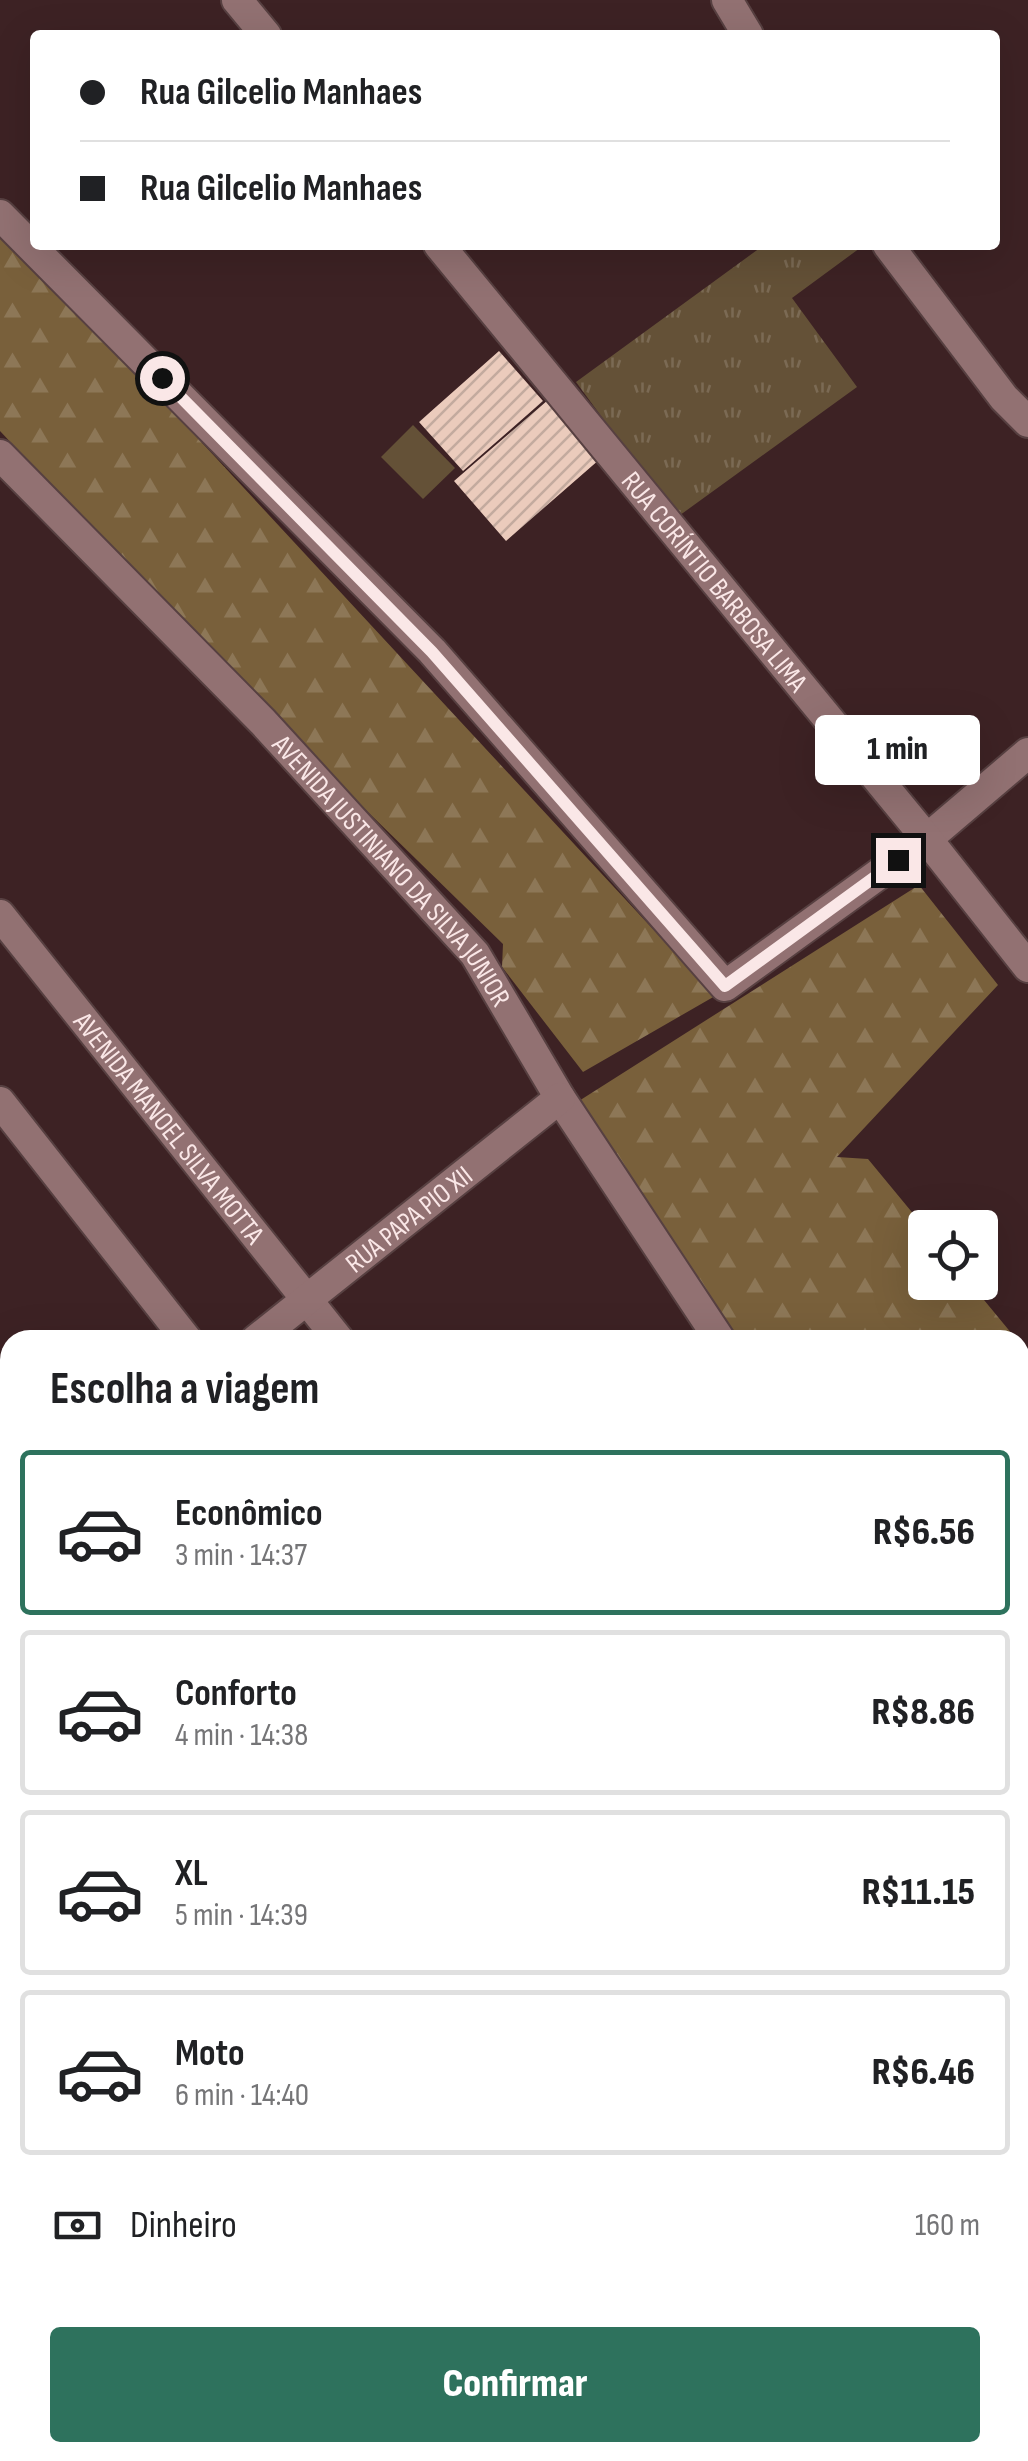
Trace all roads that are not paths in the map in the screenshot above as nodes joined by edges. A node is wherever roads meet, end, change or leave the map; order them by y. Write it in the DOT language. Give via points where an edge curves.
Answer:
graph roads {
  1 [pos="237,0"];
  2 [pos="727,0"];
  3 [pos="262,30"];
  4 [pos="745,30"];
  5 [pos="0,214"];
  6 [pos="30,244"];
  7 [pos="36,250"];
  8 [pos="442,250"];
  9 [pos="892,250"];
  10 [pos="1028,422"];
  11 [pos="0,455"];
  12 [pos="1028,753"];
  13 [pos="926,839"];
  14 [pos="0,914"];
  15 [pos="1028,966"];
  16 [pos="560,1098"];
  17 [pos="0,1102"];
  18 [pos="306,1300"];
  19 [pos="179,1330"];
  20 [pos="268,1330"];
  21 [pos="331,1330"];
  22 [pos="713,1330"];
  1 -- 3 [label="street"];
  2 -- 4 [label="street"];
  5 -- 6 [label="street"];
  7 -- 13 [label="street" via="432,652 725,986"];
  8 -- 13 [label="street, RUA CORÍNTIO BARBOSA LIMA"];
  9 -- 10 [label="street"];
  11 -- 16 [label="street, AVENIDA JUSTINIANO DA SILVA JUNIOR" via="263,722 475,954"];
  12 -- 13 [label="street"];
  13 -- 15 [label="street, RUA CORÍNTIO BARBOSA LIMA"];
  14 -- 18 [label="street, AVENIDA MANOEL SILVA MOTTA"];
  16 -- 18 [label="street, RUA PAPA PIO XII"];
  16 -- 22 [label="street, AVENIDA JUSTINIANO DA SILVA JUNIOR"];
  17 -- 19 [label="street"];
  18 -- 20 [label="street, RUA PAPA PIO XII"];
  18 -- 21 [label="street, AVENIDA MANOEL SILVA MOTTA"];
}
